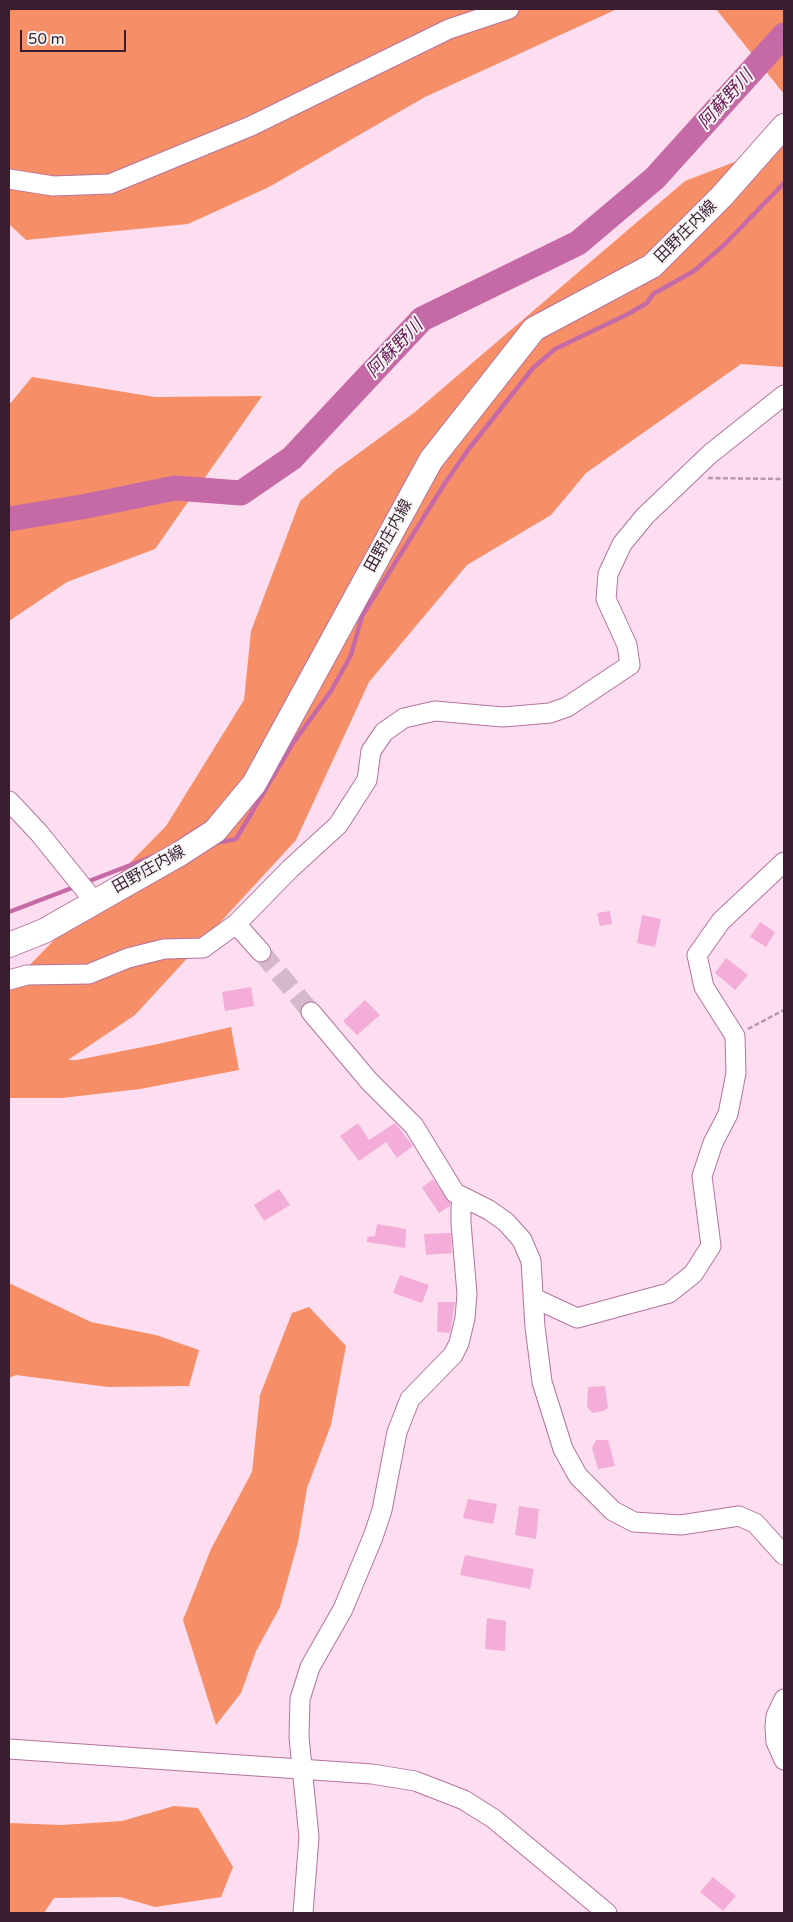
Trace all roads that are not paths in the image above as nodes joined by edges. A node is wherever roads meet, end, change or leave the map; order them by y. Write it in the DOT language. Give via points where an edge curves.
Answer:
graph roads {
  1 [pos="509,9"];
  2 [pos="784,126"];
  3 [pos="9,179"];
  4 [pos="784,395"];
  5 [pos="9,801"];
  6 [pos="784,862"];
  7 [pos="94,901"];
  8 [pos="236,924"];
  9 [pos="9,945"];
  10 [pos="260,952"];
  11 [pos="9,980"];
  12 [pos="311,1012"];
  13 [pos="464,1198"];
  14 [pos="534,1298"];
  15 [pos="784,1555"];
  16 [pos="784,1699"];
  17 [pos="9,1749"];
  18 [pos="784,1760"];
  19 [pos="303,1769"];
  20 [pos="303,1913"];
  21 [pos="607,1913"];
  1 -- 3 [label="street" via="448,29 268,118 110,184 53,186"];
  2 -- 7 [label="main road, 田野庄内線" via="722,196 652,266 534,329 431,460 254,784 215,831"];
  4 -- 8 [label="street" via="710,454 645,516 622,544 608,574 606,599 627,645 630,665 550,713 503,717 435,711 404,718 384,732 371,751 367,780 338,825"];
  5 -- 7 [label="street"];
  6 -- 14 [label="street" via="721,921 697,955 704,988 735,1036 736,1073 728,1114 713,1143 702,1176 711,1246 693,1274 669,1293 577,1318"];
  7 -- 9 [label="main road, 田野庄内線" via="44,931"];
  8 -- 10 [label="street"];
  8 -- 11 [label="street" via="203,948 164,949 128,958 89,974 27,974"];
  12 -- 13 [label="street" via="369,1081 414,1126 450,1187"];
  13 -- 14 [label="street" via="506,1222 522,1240 531,1261"];
  13 -- 19 [label="street" via="461,1223 467,1294 466,1318 459,1343 453,1355 410,1399 397,1432 382,1510 373,1537 343,1609 304,1683 299,1717"];
  14 -- 15 [label="street" via="540,1371 554,1425 578,1476 604,1503 623,1517 646,1524 681,1525 744,1518 755,1524"];
  16 -- 18 [label="street" via="775,1727 776,1742"];
  17 -- 19 [label="street"];
  19 -- 20 [label="street" via="309,1837"];
  19 -- 21 [label="street" via="408,1779 464,1800 505,1827"];
}
